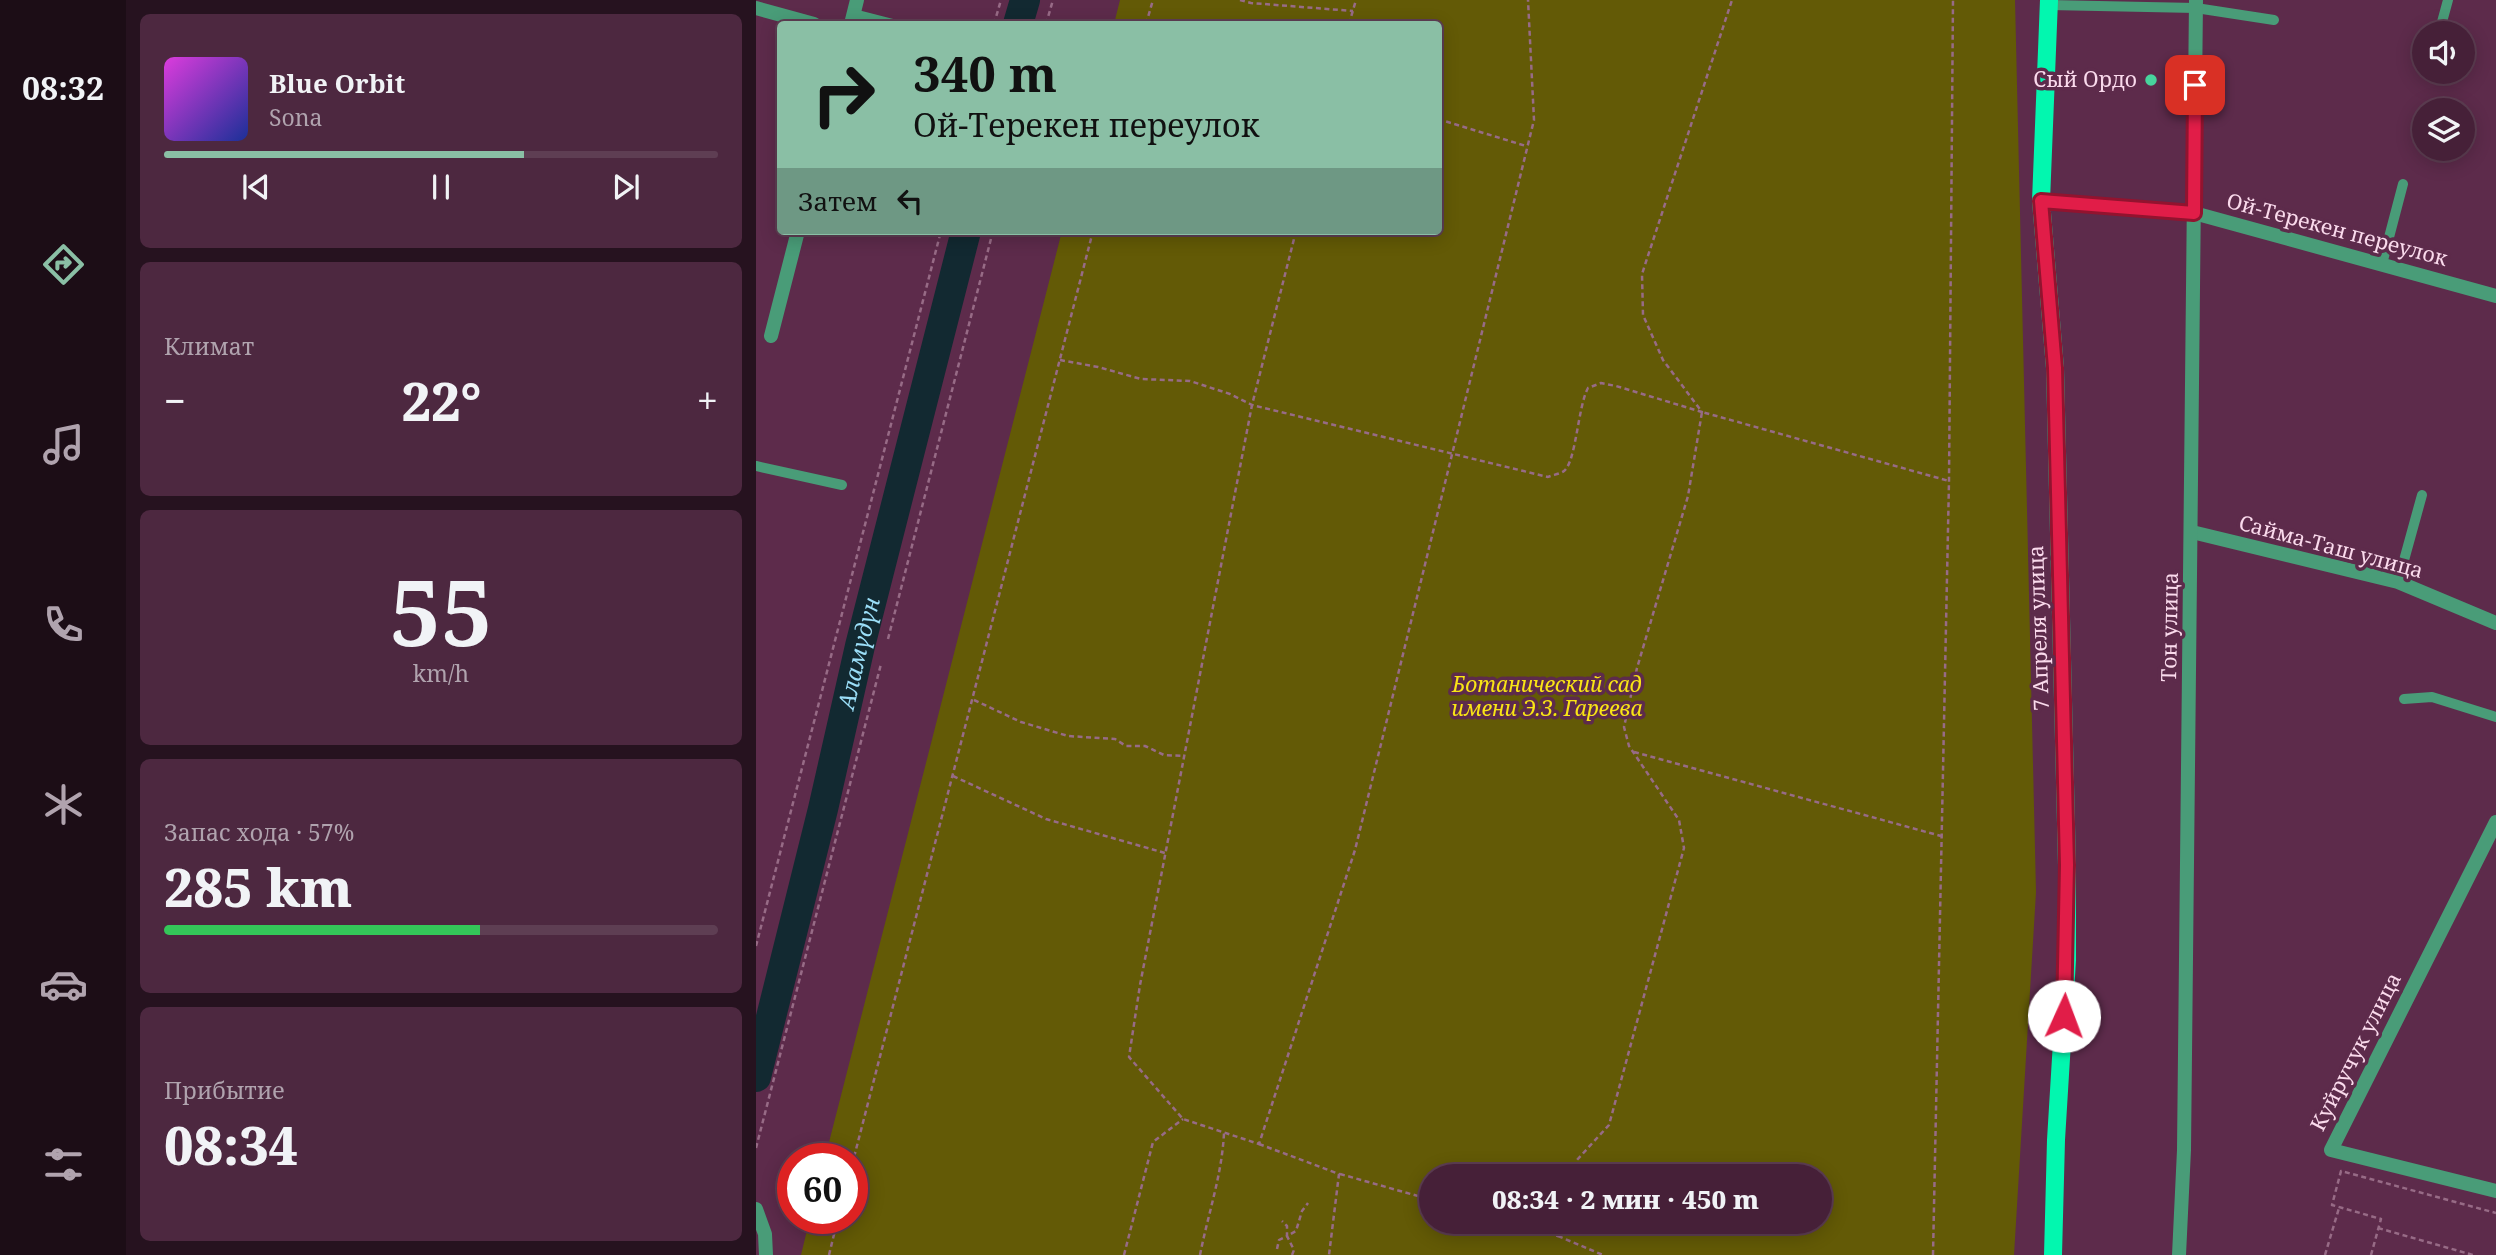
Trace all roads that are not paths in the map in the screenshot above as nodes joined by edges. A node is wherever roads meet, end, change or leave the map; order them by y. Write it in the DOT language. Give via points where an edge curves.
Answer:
graph roads {
  1 [pos="2448,0"];
  2 [pos="2049,2"];
  3 [pos="2196,4"];
  4 [pos="756,8"];
  5 [pos="854,13"];
  6 [pos="2274,20"];
  7 [pos="803,21"];
  8 [pos="882,21"];
  9 [pos="2442,21"];
  10 [pos="2403,184"];
  11 [pos="2041,201"];
  12 [pos="2194,213"];
  13 [pos="797,235"];
  14 [pos="2382,264"];
  15 [pos="2496,296"];
  16 [pos="771,336"];
  17 [pos="756,466"];
  18 [pos="842,485"];
  19 [pos="2422,495"];
  20 [pos="2192,532"];
  21 [pos="2398,582"];
  22 [pos="2496,623"];
  23 [pos="2404,699"];
  24 [pos="2496,717"];
  25 [pos="2496,822"];
  26 [pos="2496,1191"];
  27 [pos="756,1209"];
  28 [pos="766,1255"];
  29 [pos="2053,1255"];
  30 [pos="2179,1255"];
  1 -- 9 [label="lane"];
  2 -- 3 [label="lane"];
  2 -- 11 [label="main road, 7 Апреля улица"];
  3 -- 6 [label="lane"];
  3 -- 12 [label="street, Тон улица"];
  4 -- 7 [label="street"];
  5 -- 8 [label="lane"];
  10 -- 14 [label="lane"];
  11 -- 12 [label="street, Ой-Терекен переулок"];
  11 -- 29 [label="main road, 7 Апреля улица" via="2055,368 2067,865"];
  12 -- 14 [label="street, Ой-Терекен переулок"];
  12 -- 20 [label="street, Тон улица"];
  13 -- 16 [label="street"];
  14 -- 15 [label="street, Ой-Терекен переулок"];
  17 -- 18 [label="lane"];
  19 -- 21 [label="lane"];
  20 -- 21 [label="street, Сайма-Таш улица"];
  20 -- 30 [label="street, Тон улица"];
  21 -- 22 [label="street, Сайма-Таш улица"];
  23 -- 24 [label="lane" via="2432,697"];
  25 -- 26 [label="street, Куйручук улица" via="2331,1150"];
  27 -- 28 [label="street"];
}
